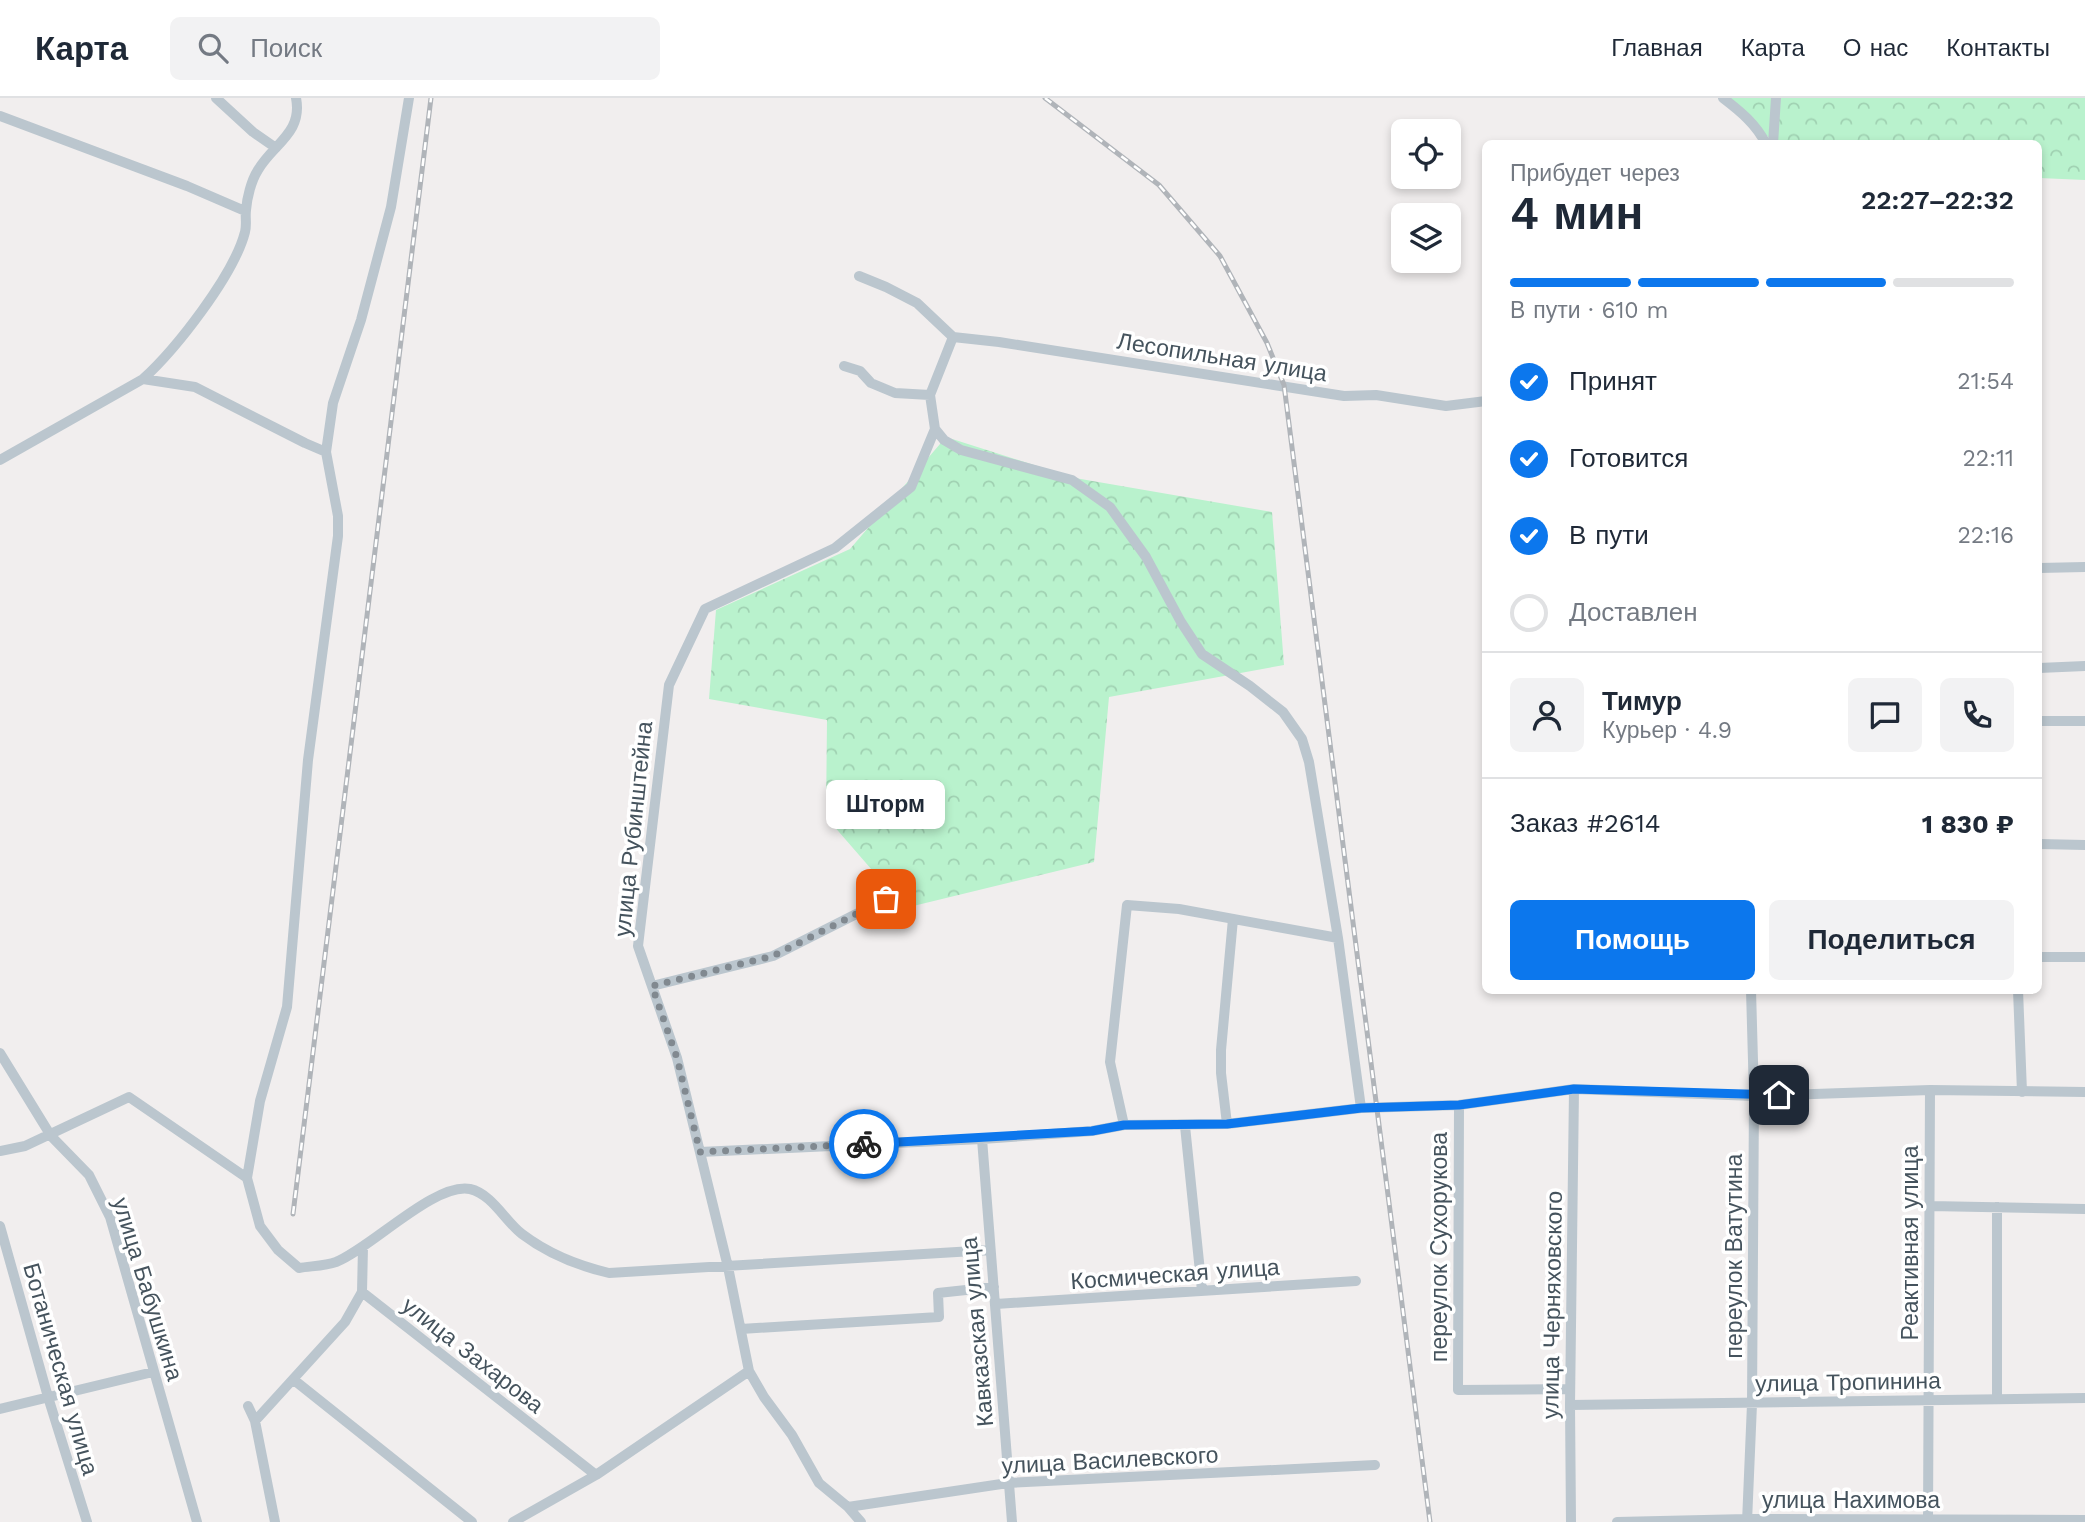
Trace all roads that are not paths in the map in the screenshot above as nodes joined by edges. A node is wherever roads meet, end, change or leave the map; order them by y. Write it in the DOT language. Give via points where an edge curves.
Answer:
graph roads {
  1 [pos="216,98"];
  2 [pos="296,98"];
  3 [pos="409,98"];
  4 [pos="1723,98"];
  5 [pos="1776,98"];
  6 [pos="0,116"];
  7 [pos="1764,140"];
  8 [pos="1773,140"];
  9 [pos="276,148"];
  10 [pos="245,211"];
  11 [pos="859,276"];
  12 [pos="953,337"];
  13 [pos="844,366"];
  14 [pos="142,379"];
  15 [pos="930,394"];
  16 [pos="1482,402"];
  17 [pos="935,429"];
  18 [pos="326,452"];
  19 [pos="0,460"];
  20 [pos="2085,567"];
  21 [pos="2042,569"];
  22 [pos="2085,666"];
  23 [pos="2042,668"];
  24 [pos="2042,721"];
  25 [pos="2085,721"];
  26 [pos="2042,844"];
  27 [pos="2085,845"];
  28 [pos="886,899"];
  29 [pos="1233,919"];
  30 [pos="1338,938"];
  31 [pos="2042,957"];
  32 [pos="2085,957"];
  33 [pos="652,986"];
  34 [pos="1751,994"];
  35 [pos="2018,994"];
  36 [pos="0,1053"];
  37 [pos="1574,1089"];
  38 [pos="1930,1090"];
  39 [pos="2022,1092"];
  40 [pos="2085,1092"];
  41 [pos="1754,1096"];
  42 [pos="1459,1105"];
  43 [pos="1361,1108"];
  44 [pos="1227,1124"];
  45 [pos="1124,1125"];
  46 [pos="1185,1126"];
  47 [pos="51,1136"];
  48 [pos="982,1139"];
  49 [pos="0,1151"];
  50 [pos="700,1152"];
  51 [pos="247,1178"];
  52 [pos="1930,1206"];
  53 [pos="1997,1207"];
  54 [pos="2085,1209"];
  55 [pos="0,1226"];
  56 [pos="363,1247"];
  57 [pos="990,1250"];
  58 [pos="728,1267"];
  59 [pos="1356,1282"];
  60 [pos="995,1287"];
  61 [pos="1202,1291"];
  62 [pos="362,1292"];
  63 [pos="996,1304"];
  64 [pos="741,1329"];
  65 [pos="153,1371"];
  66 [pos="749,1371"];
  67 [pos="294,1380"];
  68 [pos="1570,1389"];
  69 [pos="48,1397"];
  70 [pos="2085,1398"];
  71 [pos="1997,1399"];
  72 [pos="1929,1400"];
  73 [pos="1752,1404"];
  74 [pos="1570,1405"];
  75 [pos="248,1406"];
  76 [pos="0,1409"];
  77 [pos="255,1421"];
  78 [pos="1375,1465"];
  79 [pos="596,1475"];
  80 [pos="1008,1483"];
  81 [pos="848,1507"];
  82 [pos="1747,1520"];
  83 [pos="2085,1520"];
  84 [pos="1928,1521"];
  85 [pos="87,1522"];
  86 [pos="197,1522"];
  87 [pos="275,1522"];
  88 [pos="472,1522"];
  89 [pos="513,1522"];
  90 [pos="861,1522"];
  91 [pos="1012,1522"];
  92 [pos="1571,1522"];
  93 [pos="1617,1522"];
  1 -- 9 [label="street"];
  2 -- 9 [label="street" via="295,126"];
  3 -- 18 [label="street" via="391,206 333,403"];
  4 -- 7 [label="street"];
  5 -- 8 [label="street"];
  6 -- 10 [label="street"];
  9 -- 10 [label="street" via="258,170"];
  10 -- 14 [label="street" via="246,230 230,270 183,336"];
  11 -- 12 [label="street" via="917,303"];
  12 -- 15 [label="street"];
  12 -- 16 [label="street, Лесопильная улица" via="1343,396 1377,395 1446,406"];
  13 -- 15 [label="street" via="895,393"];
  14 -- 18 [label="street" via="195,387"];
  14 -- 19 [label="street"];
  15 -- 17 [label="street"];
  17 -- 30 [label="street" via="961,450 1072,480 1110,507 1146,557 1202,653 1283,712 1302,739 1309,762"];
  17 -- 33 [label="street, улица Рубинштейна" via="911,486 835,548 705,609 669,685 638,947"];
  18 -- 51 [label="street" via="338,536 308,760 287,1007 260,1101"];
  20 -- 21 [label="street"];
  22 -- 23 [label="street"];
  24 -- 25 [label="street"];
  26 -- 27 [label="street"];
  28 -- 33 [label="street" via="773,956"];
  29 -- 30 [label="street"];
  29 -- 44 [label="street" via="1221,1050"];
  29 -- 45 [label="street" via="1127,905 1110,1062"];
  30 -- 43 [label="street"];
  31 -- 32 [label="street"];
  33 -- 50 [label="street, улица Рубинштейна" via="677,1058"];
  34 -- 41 [label="street, переулок Ватутина"];
  35 -- 39 [label="street"];
  36 -- 47 [label="street, улица Бабушкина"];
  37 -- 41 [label="street"];
  37 -- 42 [label="street"];
  37 -- 68 [label="street, улица Черняховского"];
  38 -- 39 [label="street"];
  38 -- 41 [label="street"];
  38 -- 52 [label="street, Реактивная улица"];
  39 -- 40 [label="street"];
  41 -- 73 [label="street, переулок Ватутина"];
  42 -- 43 [label="street"];
  42 -- 68 [label="street, переулок Сухорукова" via="1458,1390"];
  43 -- 44 [label="street"];
  44 -- 46 [label="street"];
  45 -- 46 [label="street"];
  45 -- 48 [label="street"];
  46 -- 61 [label="street"];
  47 -- 49 [label="street"];
  47 -- 51 [label="street" via="129,1097"];
  47 -- 65 [label="street, улица Бабушкина" via="89,1175 110,1217"];
  48 -- 50 [label="street"];
  48 -- 57 [label="street, Кавказская улица"];
  50 -- 58 [label="street, улица Рубинштейна"];
  51 -- 56 [label="street" via="260,1226 299,1268 334,1263"];
  52 -- 53 [label="street"];
  52 -- 72 [label="street, Реактивная улица"];
  53 -- 54 [label="street"];
  53 -- 71 [label="street"];
  55 -- 69 [label="street, Ботаническая улица"];
  56 -- 58 [label="street" via="434,1197 459,1188 479,1192 523,1235 581,1267 609,1273"];
  56 -- 62 [label="street"];
  57 -- 58 [label="street"];
  57 -- 60 [label="street, Кавказская улица"];
  58 -- 64 [label="street, улица Рубинштейна"];
  59 -- 61 [label="street, Космическая улица"];
  60 -- 63 [label="street, Кавказская улица"];
  60 -- 64 [label="street" via="938,1293 939,1317"];
  61 -- 63 [label="street, Космическая улица"];
  62 -- 67 [label="street" via="345,1322"];
  62 -- 79 [label="street, улица Захарова"];
  63 -- 80 [label="street, Кавказская улица"];
  64 -- 66 [label="street, улица Рубинштейна"];
  65 -- 69 [label="street"];
  65 -- 86 [label="street, улица Бабушкина"];
  66 -- 79 [label="street"];
  66 -- 81 [label="street, улица Рубинштейна" via="819,1483"];
  67 -- 77 [label="street"];
  67 -- 88 [label="street"];
  68 -- 74 [label="street, улица Черняховского"];
  69 -- 76 [label="street"];
  69 -- 85 [label="street, Ботаническая улица"];
  70 -- 71 [label="street, улица Тропинина"];
  71 -- 72 [label="street, улица Тропинина"];
  72 -- 73 [label="street, улица Тропинина"];
  72 -- 84 [label="street, Реактивная улица"];
  73 -- 74 [label="street, улица Тропинина"];
  73 -- 82 [label="street, переулок Ватутина"];
  74 -- 92 [label="street, улица Черняховского"];
  75 -- 77 [label="street"];
  77 -- 87 [label="street"];
  78 -- 80 [label="street, улица Василевского"];
  79 -- 89 [label="street"];
  80 -- 81 [label="street, улица Василевского"];
  80 -- 91 [label="street, Кавказская улица"];
  81 -- 90 [label="street, улица Рубинштейна"];
  82 -- 84 [label="street, улица Нахимова"];
  82 -- 93 [label="street, улица Нахимова"];
  83 -- 84 [label="street, улица Нахимова"];
}
